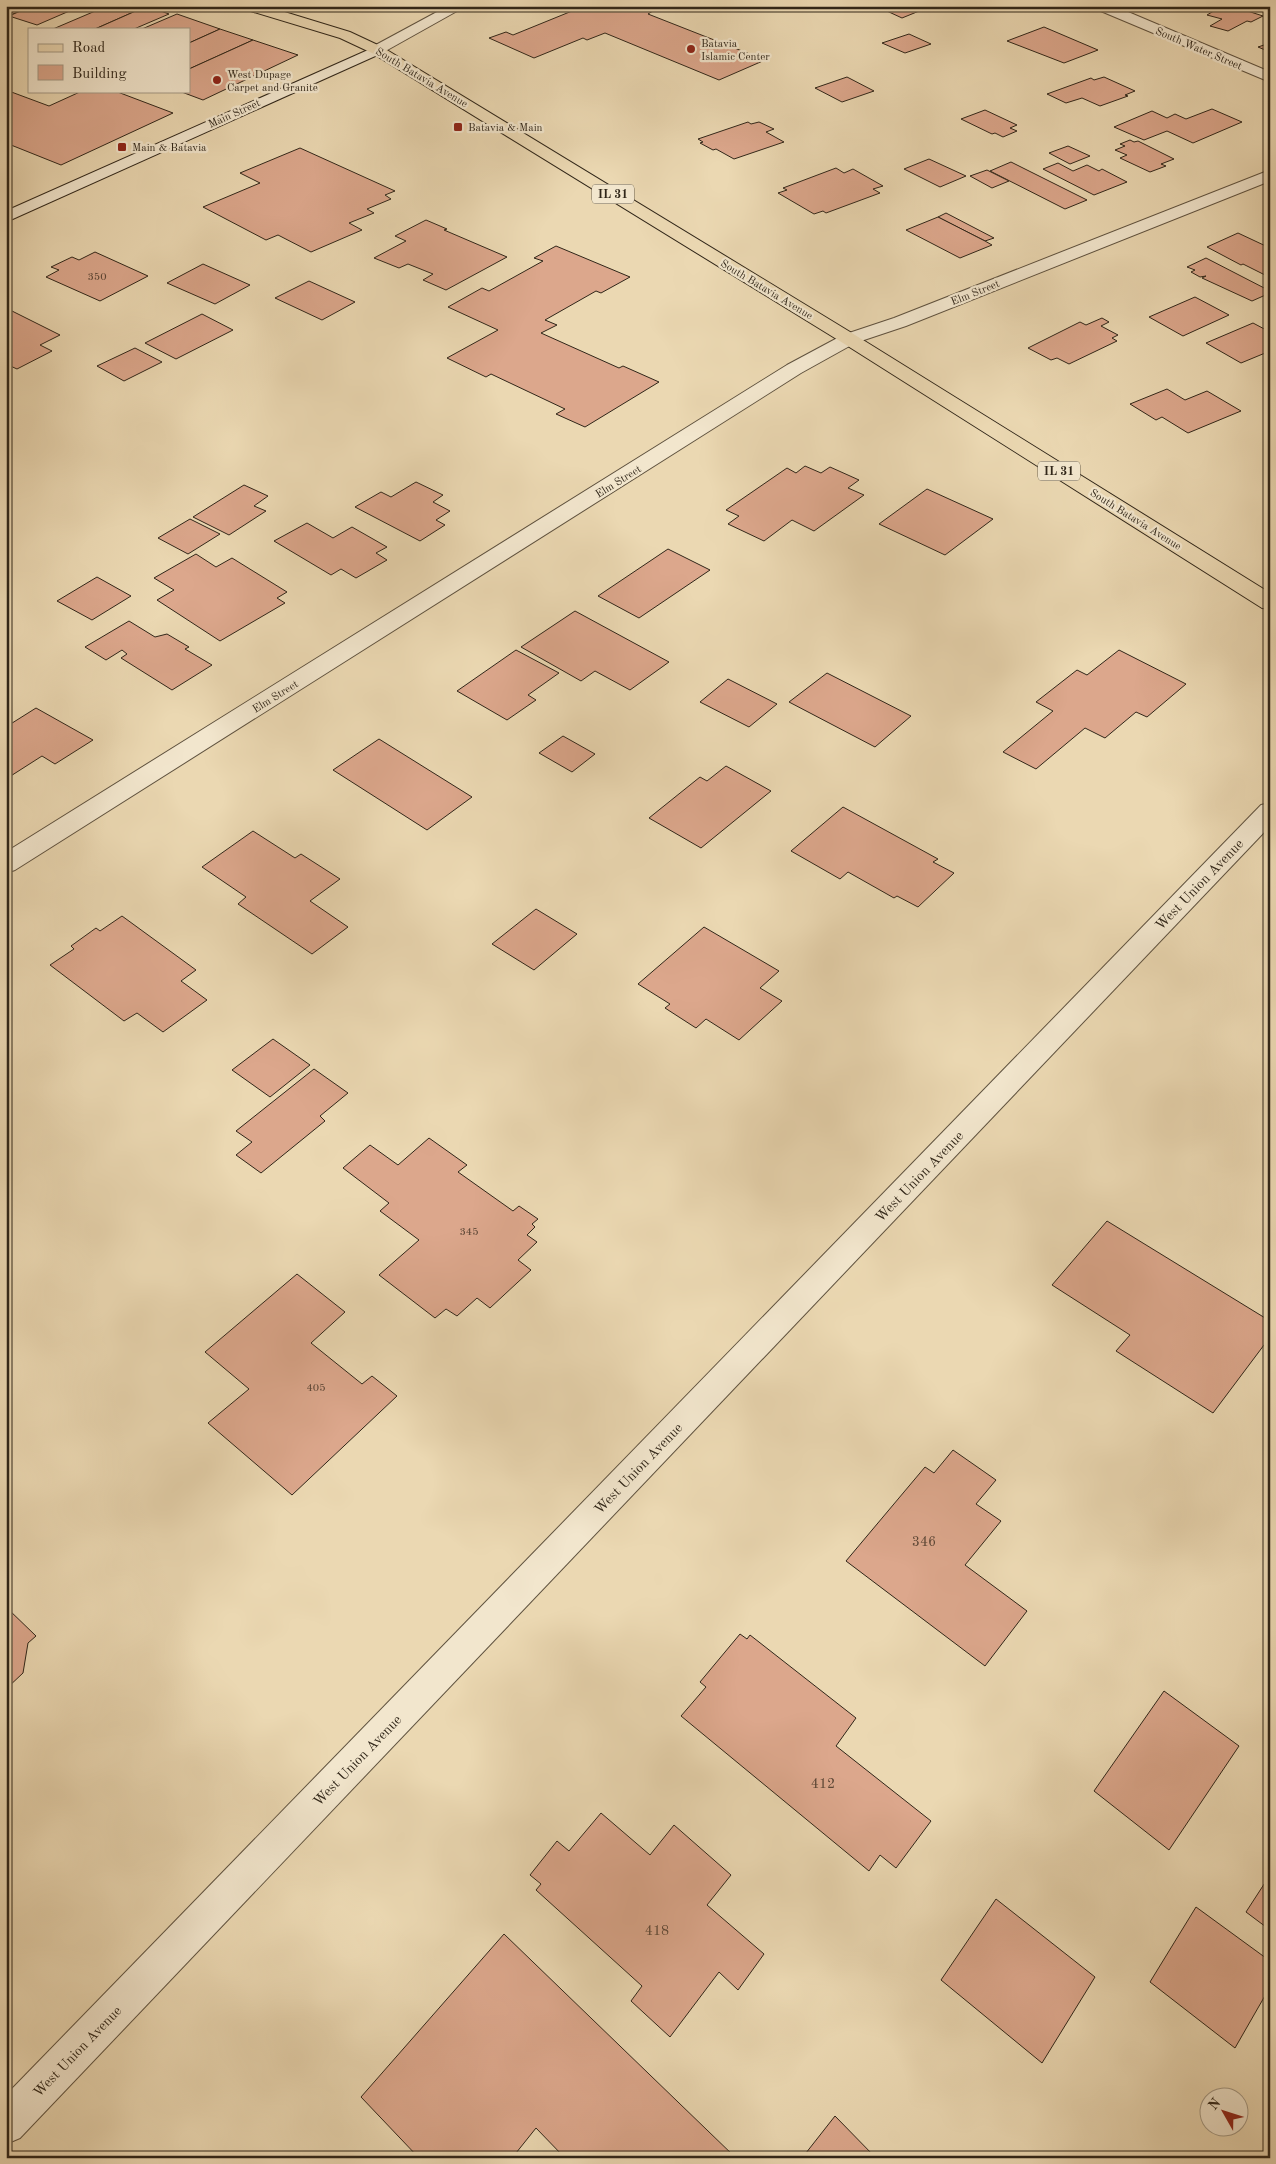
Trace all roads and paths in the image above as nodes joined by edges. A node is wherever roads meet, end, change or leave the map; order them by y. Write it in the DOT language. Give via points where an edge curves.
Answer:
graph roads {
  1 [pos="250,6"];
  2 [pos="459,6"];
  3 [pos="1102,6"];
  4 [pos="377,50"];
  5 [pos="1270,78"];
  6 [pos="1270,175"];
  7 [pos="6,217"];
  8 [pos="848,339"];
  9 [pos="1270,603"];
  10 [pos="1270,811"];
  11 [pos="6,864"];
  12 [pos="6,2124"];
  1 -- 4 [label="main road, South Batavia Avenue / IL 31" via="345,35"];
  2 -- 4 [label="street, Main Street"];
  3 -- 5 [label="street, South Water Street"];
  4 -- 7 [label="street, Main Street"];
  4 -- 8 [label="main road, South Batavia Avenue / IL 31"];
  6 -- 8 [label="street, Elm Street" via="900,322"];
  8 -- 9 [label="main road, South Batavia Avenue / IL 31"];
  8 -- 11 [label="street, Elm Street" via="786,374"];
  10 -- 12 [label="street, West Union Avenue"];
}
